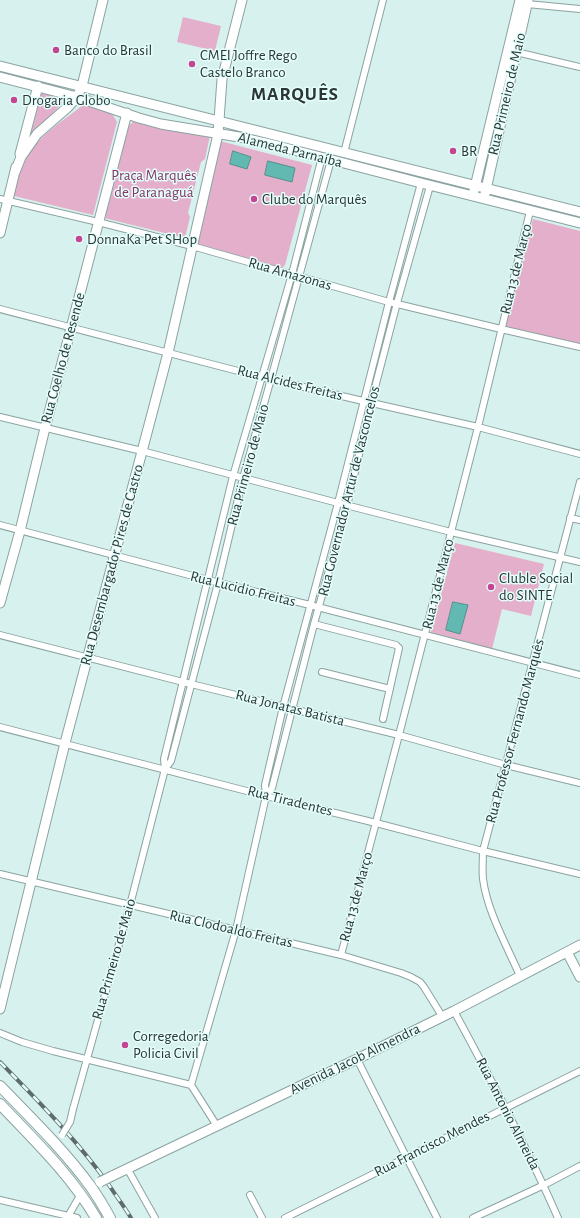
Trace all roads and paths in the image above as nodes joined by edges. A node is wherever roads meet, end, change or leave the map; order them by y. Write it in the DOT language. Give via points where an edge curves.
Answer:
graph roads {
  1 [pos="103,0"];
  2 [pos="242,0"];
  3 [pos="383,0"];
  4 [pos="525,1"];
  5 [pos="580,9"];
  6 [pos="516,52"];
  7 [pos="0,66"];
  8 [pos="580,67"];
  9 [pos="0,77"];
  10 [pos="38,86"];
  11 [pos="82,86"];
  12 [pos="77,97"];
  13 [pos="127,113"];
  14 [pos="219,121"];
  15 [pos="218,134"];
  16 [pos="344,153"];
  17 [pos="326,158"];
  18 [pos="15,172"];
  19 [pos="426,184"];
  20 [pos="475,185"];
  21 [pos="486,188"];
  22 [pos="473,196"];
  23 [pos="311,199"];
  24 [pos="484,199"];
  25 [pos="4,200"];
  26 [pos="319,202"];
  27 [pos="530,211"];
  28 [pos="580,212"];
  29 [pos="98,222"];
  30 [pos="580,223"];
  31 [pos="0,233"];
  32 [pos="192,246"];
  33 [pos="292,274"];
  34 [pos="299,277"];
  35 [pos="389,302"];
  36 [pos="397,304"];
  37 [pos="0,309"];
  38 [pos="72,328"];
  39 [pos="501,329"];
  40 [pos="580,347"];
  41 [pos="168,353"];
  42 [pos="261,376"];
  43 [pos="271,379"];
  44 [pos="363,402"];
  45 [pos="371,403"];
  46 [pos="0,416"];
  47 [pos="478,427"];
  48 [pos="45,428"];
  49 [pos="142,451"];
  50 [pos="580,454"];
  51 [pos="233,476"];
  52 [pos="243,478"];
  53 [pos="580,482"];
  54 [pos="338,503"];
  55 [pos="347,506"];
  56 [pos="570,518"];
  57 [pos="580,520"];
  58 [pos="0,525"];
  59 [pos="20,531"];
  60 [pos="452,532"];
  61 [pos="216,546"];
  62 [pos="226,548"];
  63 [pos="114,555"];
  64 [pos="560,558"];
  65 [pos="580,562"];
  66 [pos="208,580"];
  67 [pos="218,582"];
  68 [pos="0,603"];
  69 [pos="310,605"];
  70 [pos="319,608"];
  71 [pos="314,624"];
  72 [pos="0,635"];
  73 [pos="425,635"];
  74 [pos="88,657"];
  75 [pos="533,663"];
  76 [pos="322,672"];
  77 [pos="580,675"];
  78 [pos="183,682"];
  79 [pos="191,684"];
  80 [pos="390,689"];
  81 [pos="283,707"];
  82 [pos="293,709"];
  83 [pos="382,719"];
  84 [pos="0,727"];
  85 [pos="399,735"];
  86 [pos="65,743"];
  87 [pos="506,765"];
  88 [pos="165,769"];
  89 [pos="580,783"];
  90 [pos="266,796"];
  91 [pos="376,823"];
  92 [pos="483,851"];
  93 [pos="0,874"];
  94 [pos="580,874"];
  95 [pos="31,882"];
  96 [pos="130,905"];
  97 [pos="236,930"];
  98 [pos="580,945"];
  99 [pos="567,952"];
  100 [pos="341,955"];
  101 [pos="520,976"];
  102 [pos="580,977"];
  103 [pos="0,1009"];
  104 [pos="454,1011"];
  105 [pos="442,1016"];
  106 [pos="0,1032"];
  107 [pos="86,1059"];
  108 [pos="357,1059"];
  109 [pos="580,1070"];
  110 [pos="191,1085"];
  111 [pos="0,1086"];
  112 [pos="0,1104"];
  113 [pos="506,1107"];
  114 [pos="217,1126"];
  115 [pos="55,1144"];
  116 [pos="406,1157"];
  117 [pos="580,1166"];
  118 [pos="127,1168"];
  119 [pos="544,1185"];
  120 [pos="91,1187"];
  121 [pos="81,1194"];
  122 [pos="250,1195"];
  123 [pos="0,1200"];
  124 [pos="68,1217"];
  125 [pos="77,1218"];
  126 [pos="96,1218"];
  127 [pos="110,1218"];
  128 [pos="155,1218"];
  129 [pos="262,1218"];
  130 [pos="285,1218"];
  131 [pos="437,1218"];
  132 [pos="473,1218"];
  133 [pos="558,1218"];
  1 -- 11 [label="main road"];
  2 -- 14 [label="main road" via="222,79"];
  3 -- 16 [label="street"];
  4 -- 5 [label="street"];
  4 -- 6 [label="main road, Rua Primeiro de Maio"];
  4 -- 20 [label="main road, Rua Primeiro de Maio"];
  6 -- 8 [label="street"];
  6 -- 21 [label="main road, Rua Primeiro de Maio"];
  7 -- 11 [label="main road, Alameda Parnaíba"];
  9 -- 10 [label="main road, Alameda Parnaíba"];
  10 -- 12 [label="main road, Alameda Parnaíba"];
  10 -- 18 [label="main road"];
  11 -- 12 [label="main road"];
  11 -- 14 [label="main road, Alameda Parnaíba"];
  12 -- 13 [label="main road, Alameda Parnaíba"];
  12 -- 18 [label="main road" via="37,134 21,157"];
  13 -- 15 [label="main road, Alameda Parnaíba" via="161,124"];
  13 -- 29 [label="main road, Rua Coelho de Resende"];
  14 -- 15 [label="main road, Rua Desembargador Pires de Castro"];
  14 -- 16 [label="main road, Alameda Parnaíba"];
  15 -- 17 [label="main road, Alameda Parnaíba"];
  15 -- 32 [label="main road, Rua Desembargador Pires de Castro"];
  16 -- 20 [label="main road, Alameda Parnaíba"];
  17 -- 19 [label="main road, Alameda Parnaíba"];
  17 -- 23 [label="street, Rua Primeiro de Maio"];
  17 -- 26 [label="street, Rua Primeiro de Maio"];
  18 -- 25 [label="main road"];
  19 -- 22 [label="main road, Alameda Parnaíba"];
  19 -- 35 [label="street, Rua Governador Artur de Vasconcelos"];
  19 -- 36 [label="street, Rua Governador Artur de Vasconcelos"];
  20 -- 21 [label="main road, Alameda Parnaíba"];
  20 -- 22 [label="main road, Rua Primeiro de Maio"];
  21 -- 24 [label="main road, Rua Primeiro de Maio"];
  21 -- 28 [label="main road, Alameda Parnaíba"];
  22 -- 24 [label="main road, Alameda Parnaíba"];
  23 -- 26 [label="street"];
  23 -- 33 [label="street, Rua Primeiro de Maio"];
  24 -- 27 [label="main road, Alameda Parnaíba"];
  25 -- 29 [label="street, Rua Amazonas"];
  25 -- 31 [label="main road"];
  26 -- 34 [label="street, Rua Primeiro de Maio"];
  27 -- 30 [label="main road, Alameda Parnaíba"];
  27 -- 39 [label="street, Rua 13 de Março"];
  29 -- 32 [label="street, Rua Amazonas"];
  29 -- 38 [label="main road, Rua Coelho de Resende"];
  32 -- 33 [label="street, Rua Amazonas"];
  32 -- 41 [label="main road, Rua Desembargador Pires de Castro"];
  33 -- 34 [label="street, Rua Amazonas"];
  33 -- 42 [label="street, Rua Primeiro de Maio"];
  34 -- 35 [label="street, Rua Amazonas"];
  34 -- 43 [label="street, Rua Primeiro de Maio"];
  35 -- 36 [label="street, Rua Amazonas"];
  35 -- 44 [label="street, Rua Governador Artur de Vasconcelos"];
  36 -- 39 [label="street, Rua Amazonas"];
  36 -- 45 [label="street, Rua Governador Artur de Vasconcelos"];
  37 -- 38 [label="street, Rua Alcides Freitas"];
  38 -- 41 [label="street, Rua Alcides Freitas"];
  38 -- 48 [label="main road, Rua Coelho de Resende"];
  39 -- 40 [label="street, Rua Amazonas"];
  39 -- 47 [label="street, Rua 13 de Março"];
  41 -- 42 [label="street, Rua Alcides Freitas"];
  41 -- 49 [label="main road, Rua Desembargador Pires de Castro"];
  42 -- 43 [label="street, Rua Alcides Freitas"];
  42 -- 51 [label="street, Rua Primeiro de Maio"];
  43 -- 44 [label="street, Rua Alcides Freitas"];
  43 -- 52 [label="street, Rua Primeiro de Maio"];
  44 -- 45 [label="street, Rua Alcides Freitas"];
  44 -- 54 [label="street, Rua Governador Artur de Vasconcelos"];
  45 -- 47 [label="street, Rua Alcides Freitas"];
  45 -- 55 [label="street, Rua Governador Artur de Vasconcelos"];
  46 -- 48 [label="street"];
  47 -- 50 [label="street, Rua Alcides Freitas"];
  47 -- 60 [label="street, Rua 13 de Março"];
  48 -- 49 [label="street"];
  48 -- 59 [label="main road, Rua Coelho de Resende"];
  49 -- 51 [label="street"];
  49 -- 63 [label="main road, Rua Desembargador Pires de Castro"];
  51 -- 52 [label="street"];
  51 -- 61 [label="street, Rua Primeiro de Maio"];
  52 -- 54 [label="street"];
  52 -- 62 [label="street, Rua Primeiro de Maio"];
  53 -- 56 [label="street, Rua Professor Fernando Marquês"];
  54 -- 55 [label="street"];
  54 -- 69 [label="street, Rua Governador Artur de Vasconcelos"];
  55 -- 60 [label="street"];
  55 -- 70 [label="street, Rua Governador Artur de Vasconcelos"];
  56 -- 57 [label="street"];
  56 -- 64 [label="street, Rua Professor Fernando Marquês"];
  58 -- 59 [label="street, Rua Lucidio Freitas"];
  59 -- 63 [label="street, Rua Lucidio Freitas"];
  59 -- 68 [label="main road, Rua Coelho de Resende"];
  60 -- 64 [label="street"];
  60 -- 73 [label="street, Rua 13 de Março"];
  61 -- 62 [label="street"];
  61 -- 66 [label="street, Rua Primeiro de Maio"];
  62 -- 67 [label="street, Rua Primeiro de Maio"];
  63 -- 66 [label="street, Rua Lucidio Freitas"];
  63 -- 74 [label="main road, Rua Desembargador Pires de Castro"];
  64 -- 65 [label="street"];
  64 -- 75 [label="street, Rua Professor Fernando Marquês"];
  66 -- 67 [label="street, Rua Lucidio Freitas"];
  66 -- 78 [label="street, Rua Primeiro de Maio"];
  67 -- 69 [label="street, Rua Lucidio Freitas"];
  67 -- 79 [label="street, Rua Primeiro de Maio"];
  69 -- 70 [label="street, Rua Lucidio Freitas"];
  69 -- 81 [label="street, Rua Governador Artur de Vasconcelos"];
  70 -- 71 [label="street, Rua Governador Artur de Vasconcelos"];
  70 -- 73 [label="street, Rua Lucidio Freitas"];
  71 -- 80 [label="street" via="398,646"];
  71 -- 82 [label="street, Rua Governador Artur de Vasconcelos"];
  72 -- 74 [label="street, Rua Jonatas Batista"];
  73 -- 75 [label="street, Rua Lucidio Freitas"];
  73 -- 85 [label="street, Rua 13 de Março"];
  74 -- 78 [label="street, Rua Jonatas Batista"];
  74 -- 86 [label="main road, Rua Desembargador Pires de Castro"];
  75 -- 77 [label="street, Rua Lucidio Freitas"];
  75 -- 87 [label="street, Rua Professor Fernando Marquês"];
  76 -- 80 [label="street"];
  78 -- 79 [label="street, Rua Jonatas Batista"];
  78 -- 88 [label="street, Rua Primeiro de Maio" via="164,759"];
  79 -- 81 [label="street, Rua Jonatas Batista"];
  79 -- 88 [label="street, Rua Primeiro de Maio" via="171,761"];
  80 -- 83 [label="street"];
  81 -- 82 [label="street, Rua Jonatas Batista"];
  81 -- 90 [label="street, Rua Governador Artur de Vasconcelos" via="265,785"];
  82 -- 85 [label="street, Rua Jonatas Batista"];
  82 -- 90 [label="street, Rua Governador Artur de Vasconcelos" via="272,788"];
  84 -- 86 [label="street, Rua Tiradentes"];
  85 -- 87 [label="street, Rua Jonatas Batista"];
  85 -- 91 [label="street, Rua 13 de Março"];
  86 -- 88 [label="street, Rua Tiradentes"];
  86 -- 95 [label="main road, Rua Desembargador Pires de Castro"];
  87 -- 89 [label="street, Rua Jonatas Batista"];
  87 -- 92 [label="street, Rua Professor Fernando Marquês"];
  88 -- 90 [label="street, Rua Tiradentes"];
  88 -- 96 [label="street, Rua Primeiro de Maio"];
  90 -- 91 [label="street, Rua Tiradentes"];
  90 -- 97 [label="street, Rua Governador Artur de Vasconcelos"];
  91 -- 92 [label="street, Rua Tiradentes"];
  91 -- 100 [label="street, Rua 13 de Março"];
  92 -- 94 [label="street, Rua Tiradentes"];
  92 -- 101 [label="street, Rua Professor Fernando Marquês" via="485,891 491,911"];
  93 -- 95 [label="street, Rua Clodoaldo Freitas"];
  95 -- 96 [label="street, Rua Clodoaldo Freitas"];
  95 -- 103 [label="main road, Rua Desembargador Pires de Castro"];
  96 -- 97 [label="street, Rua Clodoaldo Freitas"];
  96 -- 107 [label="street, Rua Primeiro de Maio"];
  97 -- 100 [label="street, Rua Clodoaldo Freitas"];
  97 -- 110 [label="street, Rua Governador Artur de Vasconcelos"];
  98 -- 99 [label="main road, Avenida Jacob Almendra"];
  99 -- 101 [label="main road, Avenida Jacob Almendra"];
  99 -- 102 [label="main road"];
  100 -- 105 [label="street, Rua Clodoaldo Freitas" via="414,978 424,987"];
  101 -- 104 [label="main road, Avenida Jacob Almendra"];
  104 -- 105 [label="main road, Avenida Jacob Almendra"];
  104 -- 113 [label="street, Rua Antonio Almeida"];
  105 -- 108 [label="main road, Avenida Jacob Almendra"];
  106 -- 107 [label="street" via="22,1042"];
  107 -- 110 [label="street"];
  107 -- 115 [label="street, Rua Primeiro de Maio, bridge" via="70,1122"];
  108 -- 114 [label="main road, Avenida Jacob Almendra"];
  108 -- 116 [label="street"];
  109 -- 113 [label="street, Rua Francisco Mendes"];
  110 -- 114 [label="street"];
  111 -- 115 [label="main road"];
  112 -- 121 [label="main road"];
  113 -- 116 [label="street, Rua Francisco Mendes"];
  113 -- 119 [label="street, Rua Antonio Almeida"];
  114 -- 118 [label="main road, Avenida Jacob Almendra"];
  115 -- 120 [label="main road"];
  116 -- 130 [label="street, Rua Francisco Mendes"];
  116 -- 131 [label="street"];
  117 -- 119 [label="street"];
  118 -- 120 [label="main road, Avenida Jacob Almendra, bridge"];
  118 -- 128 [label="street"];
  119 -- 132 [label="street"];
  119 -- 133 [label="street, Rua Antonio Almeida"];
  120 -- 121 [label="main road"];
  120 -- 127 [label="main road"];
  121 -- 124 [label="street"];
  121 -- 126 [label="main road"];
  122 -- 129 [label="street"];
  123 -- 124 [label="street"];
  124 -- 125 [label="street"];
}
